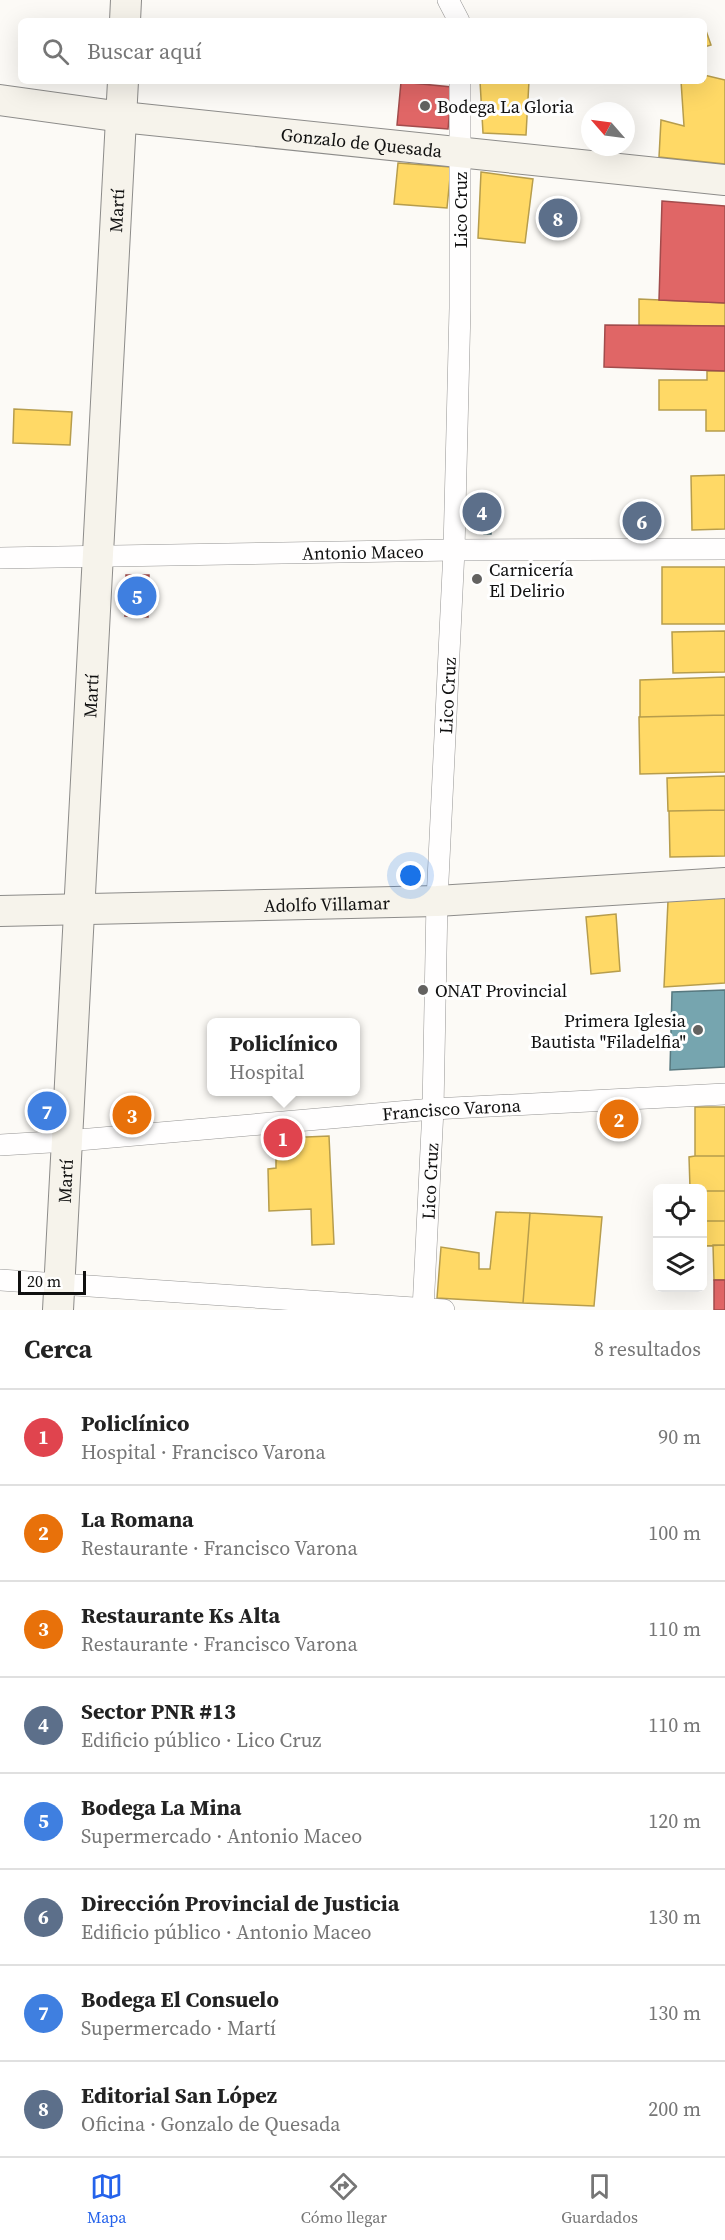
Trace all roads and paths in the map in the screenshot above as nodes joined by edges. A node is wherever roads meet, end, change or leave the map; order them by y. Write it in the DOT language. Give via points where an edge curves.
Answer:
graph roads {
  1 [pos="126,0"];
  2 [pos="448,0"];
  3 [pos="125,18"];
  4 [pos="457,18"];
  5 [pos="123,84"];
  6 [pos="459,84"];
  7 [pos="0,100"];
  8 [pos="122,117"];
  9 [pos="460,152"];
  10 [pos="725,180"];
  11 [pos="725,549"];
  12 [pos="454,550"];
  13 [pos="99,557"];
  14 [pos="0,558"];
  15 [pos="725,883"];
  16 [pos="437,900"];
  17 [pos="80,910"];
  18 [pos="0,911"];
  19 [pos="725,1094"];
  20 [pos="433,1109"];
  21 [pos="68,1141"];
  22 [pos="0,1145"];
  23 [pos="0,1280"];
  24 [pos="59,1296"];
  25 [pos="430,1310"];
  1 -- 3 [label="main road"];
  2 -- 4 [label="street"];
  5 -- 8 [label="main road, Martí"];
  6 -- 9 [label="street, Lico Cruz"];
  7 -- 8 [label="main road, Gonzalo de Quesada"];
  8 -- 9 [label="main road, Gonzalo de Quesada"];
  8 -- 13 [label="main road, Martí"];
  9 -- 10 [label="main road, Gonzalo de Quesada"];
  9 -- 12 [label="street, Lico Cruz"];
  11 -- 12 [label="street, Antonio Maceo"];
  12 -- 13 [label="street, Antonio Maceo"];
  12 -- 16 [label="street, Lico Cruz"];
  13 -- 14 [label="street, Antonio Maceo"];
  13 -- 17 [label="main road, Martí"];
  15 -- 16 [label="main road, Adolfo Villamar"];
  16 -- 17 [label="main road, Adolfo Villamar"];
  16 -- 20 [label="street, Lico Cruz"];
  17 -- 18 [label="main road, Adolfo Villamar"];
  17 -- 21 [label="main road, Martí"];
  19 -- 20 [label="street, Francisco Varona"];
  20 -- 21 [label="street, Francisco Varona"];
  20 -- 25 [label="street, Lico Cruz"];
  21 -- 22 [label="street, Francisco Varona"];
  21 -- 24 [label="main road, Martí"];
  23 -- 24 [label="street"];
  24 -- 25 [label="street"];
}
